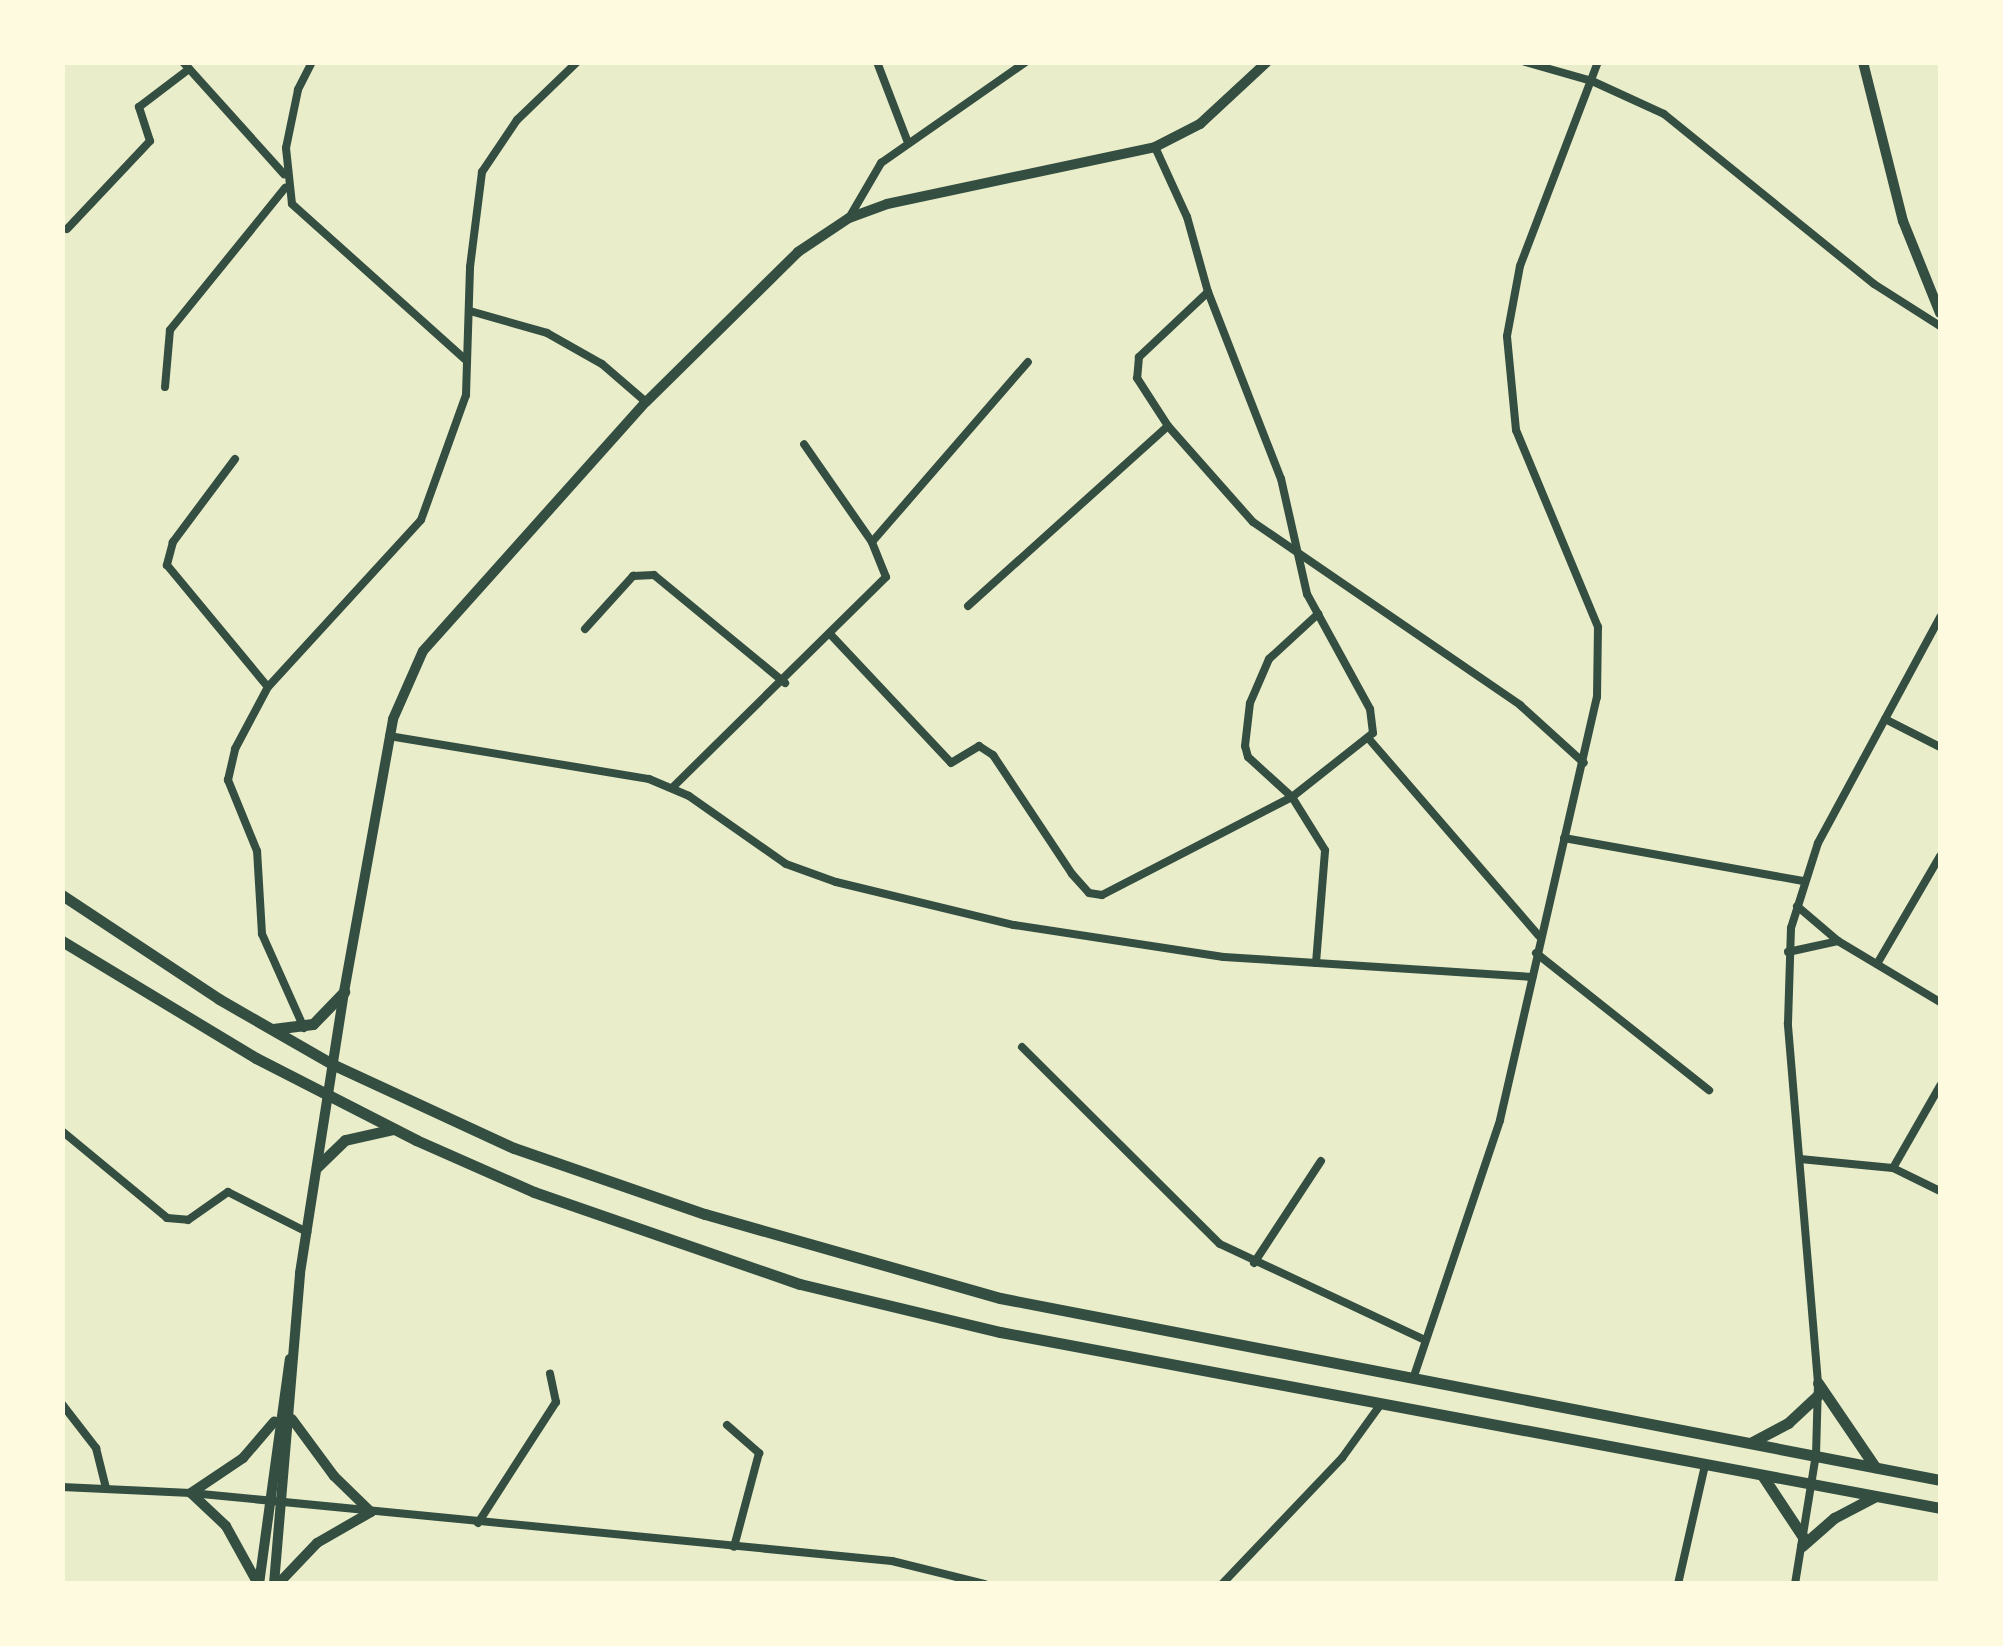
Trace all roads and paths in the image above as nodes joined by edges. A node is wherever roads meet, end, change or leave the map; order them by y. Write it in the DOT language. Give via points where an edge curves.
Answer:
graph roads {
  1 [pos="312,62"];
  2 [pos="577,62"];
  3 [pos="877,62"];
  4 [pos="1026,62"];
  5 [pos="1267,62"];
  6 [pos="1525,62"];
  7 [pos="1598,62"];
  8 [pos="1863,62"];
  9 [pos="186,66"];
  10 [pos="1592,81"];
  11 [pos="907,140"];
  12 [pos="1155,147"];
  13 [pos="286,175"];
  14 [pos="285,188"];
  15 [pos="849,218"];
  16 [pos="67,230"];
  17 [pos="1208,292"];
  18 [pos="470,311"];
  19 [pos="1940,313"];
  20 [pos="1940,326"];
  21 [pos="468,361"];
  22 [pos="1028,362"];
  23 [pos="165,387"];
  24 [pos="646,402"];
  25 [pos="1168,426"];
  26 [pos="804,444"];
  27 [pos="235,460"];
  28 [pos="872,542"];
  29 [pos="1295,551"];
  30 [pos="968,606"];
  31 [pos="1318,614"];
  32 [pos="1940,617"];
  33 [pos="584,628"];
  34 [pos="831,635"];
  35 [pos="785,683"];
  36 [pos="268,687"];
  37 [pos="1885,719"];
  38 [pos="389,736"];
  39 [pos="1369,739"];
  40 [pos="1940,747"];
  41 [pos="1584,763"];
  42 [pos="673,787"];
  43 [pos="1292,797"];
  44 [pos="1564,838"];
  45 [pos="1940,856"];
  46 [pos="1803,881"];
  47 [pos="62,895"];
  48 [pos="1797,906"];
  49 [pos="1539,936"];
  50 [pos="62,941"];
  51 [pos="1838,941"];
  52 [pos="1788,952"];
  53 [pos="1536,953"];
  54 [pos="1316,962"];
  55 [pos="1877,964"];
  56 [pos="1532,977"];
  57 [pos="344,992"];
  58 [pos="1940,1002"];
  59 [pos="273,1028"];
  60 [pos="304,1028"];
  61 [pos="1022,1046"];
  62 [pos="334,1065"];
  63 [pos="1940,1086"];
  64 [pos="1709,1090"];
  65 [pos="328,1097"];
  66 [pos="394,1130"];
  67 [pos="62,1131"];
  68 [pos="1800,1160"];
  69 [pos="1320,1162"];
  70 [pos="317,1167"];
  71 [pos="1894,1168"];
  72 [pos="1940,1191"];
  73 [pos="307,1232"];
  74 [pos="1254,1264"];
  75 [pos="1425,1340"];
  76 [pos="293,1344"];
  77 [pos="550,1374"];
  78 [pos="1413,1380"];
  79 [pos="1817,1389"];
  80 [pos="62,1404"];
  81 [pos="1382,1404"];
  82 [pos="277,1417"];
  83 [pos="292,1418"];
  84 [pos="727,1424"];
  85 [pos="1752,1442"];
  86 [pos="1816,1456"];
  87 [pos="1705,1465"];
  88 [pos="1875,1467"];
  89 [pos="1762,1476"];
  90 [pos="1940,1480"];
  91 [pos="1812,1485"];
  92 [pos="62,1487"];
  93 [pos="106,1488"];
  94 [pos="190,1493"];
  95 [pos="1876,1496"];
  96 [pos="265,1500"];
  97 [pos="284,1502"];
  98 [pos="1940,1508"];
  99 [pos="371,1512"];
  100 [pos="478,1523"];
  101 [pos="1802,1542"];
  102 [pos="734,1547"];
  103 [pos="258,1584"];
  104 [pos="276,1584"];
  105 [pos="985,1584"];
  106 [pos="1222,1584"];
  107 [pos="1678,1584"];
  108 [pos="1795,1584"];
  1 -- 13 [label="street" via="298,90"];
  2 -- 18 [label="street" via="518,120 482,172"];
  3 -- 11 [label="street"];
  4 -- 11 [label="street"];
  5 -- 12 [label="street" via="1222,107"];
  6 -- 10 [label="street"];
  7 -- 10 [label="street"];
  8 -- 19 [label="street" via="1903,221"];
  9 -- 13 [label="street"];
  9 -- 16 [label="street" via="139,106 150,141"];
  10 -- 20 [label="street" via="1664,114 1874,284"];
  10 -- 41 [label="street" via="1520,266 1506,336 1516,430 1598,627 1597,697"];
  11 -- 15 [label="street" via="882,163"];
  12 -- 15 [label="street" via="944,190"];
  12 -- 17 [label="street" via="1187,217"];
  13 -- 14 [label="street"];
  14 -- 21 [label="street" via="292,204"];
  14 -- 23 [label="street" via="170,330"];
  15 -- 24 [label="street" via="762,284"];
  17 -- 25 [label="street" via="1139,356 1137,378"];
  17 -- 29 [label="street" via="1282,479"];
  18 -- 21 [label="street"];
  18 -- 24 [label="street" via="547,332 602,364"];
  21 -- 36 [label="street" via="460,420 420,520"];
  22 -- 28 [label="street"];
  24 -- 38 [label="street" via="423,651"];
  25 -- 29 [label="street" via="1254,522"];
  25 -- 30 [label="street"];
  26 -- 28 [label="street"];
  27 -- 36 [label="street" via="173,542 166,565"];
  28 -- 34 [label="street" via="886,577"];
  29 -- 31 [label="street"];
  29 -- 41 [label="street" via="1520,705"];
  31 -- 39 [label="street" via="1370,708"];
  31 -- 43 [label="street" via="1269,658 1246,730 1248,756"];
  32 -- 37 [label="street"];
  33 -- 35 [label="street" via="633,576 654,575"];
  34 -- 35 [label="street"];
  34 -- 43 [label="street" via="951,763 979,746 993,754 1089,893 1118,890"];
  35 -- 42 [label="street"];
  36 -- 60 [label="street" via="244,726 228,780 257,851 262,934"];
  37 -- 40 [label="street"];
  37 -- 46 [label="street"];
  38 -- 42 [label="street" via="606,769"];
  38 -- 57 [label="street"];
  39 -- 43 [label="street"];
  39 -- 49 [label="street"];
  41 -- 44 [label="street"];
  42 -- 54 [label="street" via="786,864 836,882 1014,925 1224,957"];
  43 -- 54 [label="street" via="1326,850"];
  44 -- 46 [label="street"];
  44 -- 49 [label="street"];
  45 -- 55 [label="street"];
  46 -- 48 [label="street"];
  47 -- 59 [label="main road"];
  48 -- 51 [label="street"];
  48 -- 52 [label="street"];
  49 -- 53 [label="street"];
  50 -- 65 [label="main road"];
  51 -- 52 [label="street"];
  51 -- 55 [label="street"];
  52 -- 68 [label="street"];
  53 -- 56 [label="street"];
  53 -- 64 [label="street"];
  54 -- 56 [label="street"];
  55 -- 58 [label="street"];
  56 -- 75 [label="street" via="1500,1120"];
  57 -- 60 [label="main road" via="326,1015"];
  57 -- 62 [label="street"];
  59 -- 60 [label="main road"];
  59 -- 62 [label="main road"];
  61 -- 74 [label="street" via="1220,1244"];
  62 -- 65 [label="street"];
  62 -- 78 [label="main road" via="514,1148 704,1214 1000,1298"];
  63 -- 71 [label="street"];
  65 -- 66 [label="main road"];
  65 -- 70 [label="street"];
  66 -- 70 [label="main road" via="345,1140"];
  66 -- 81 [label="main road" via="534,1192 800,1284 1000,1332"];
  67 -- 73 [label="street" via="168,1218 188,1220 228,1192"];
  68 -- 71 [label="street"];
  68 -- 79 [label="street"];
  69 -- 74 [label="street"];
  70 -- 73 [label="street"];
  71 -- 72 [label="street"];
  73 -- 76 [label="street"];
  74 -- 75 [label="street"];
  75 -- 78 [label="street"];
  76 -- 82 [label="street"];
  76 -- 83 [label="street"];
  77 -- 100 [label="street" via="556,1402"];
  78 -- 85 [label="main road"];
  79 -- 85 [label="main road" via="1788,1423"];
  79 -- 86 [label="street"];
  79 -- 88 [label="main road"];
  80 -- 93 [label="street" via="96,1448"];
  81 -- 87 [label="main road"];
  81 -- 106 [label="street" via="1342,1458"];
  82 -- 94 [label="street" via="243,1458"];
  82 -- 96 [label="street"];
  83 -- 97 [label="street"];
  83 -- 99 [label="street" via="334,1476"];
  84 -- 102 [label="street" via="759,1453"];
  85 -- 86 [label="main road"];
  86 -- 88 [label="main road"];
  86 -- 91 [label="street"];
  87 -- 89 [label="main road"];
  87 -- 107 [label="street"];
  88 -- 90 [label="main road"];
  89 -- 91 [label="main road"];
  89 -- 101 [label="main road"];
  91 -- 95 [label="main road"];
  91 -- 101 [label="street"];
  92 -- 93 [label="street"];
  93 -- 94 [label="street"];
  94 -- 96 [label="street"];
  94 -- 103 [label="street" via="226,1526"];
  95 -- 98 [label="main road"];
  95 -- 101 [label="main road"];
  96 -- 97 [label="street"];
  96 -- 103 [label="street"];
  97 -- 99 [label="street"];
  97 -- 104 [label="street"];
  99 -- 100 [label="street"];
  99 -- 104 [label="street" via="317,1543"];
  100 -- 102 [label="street"];
  101 -- 108 [label="street"];
  102 -- 105 [label="street" via="892,1562"];
}
